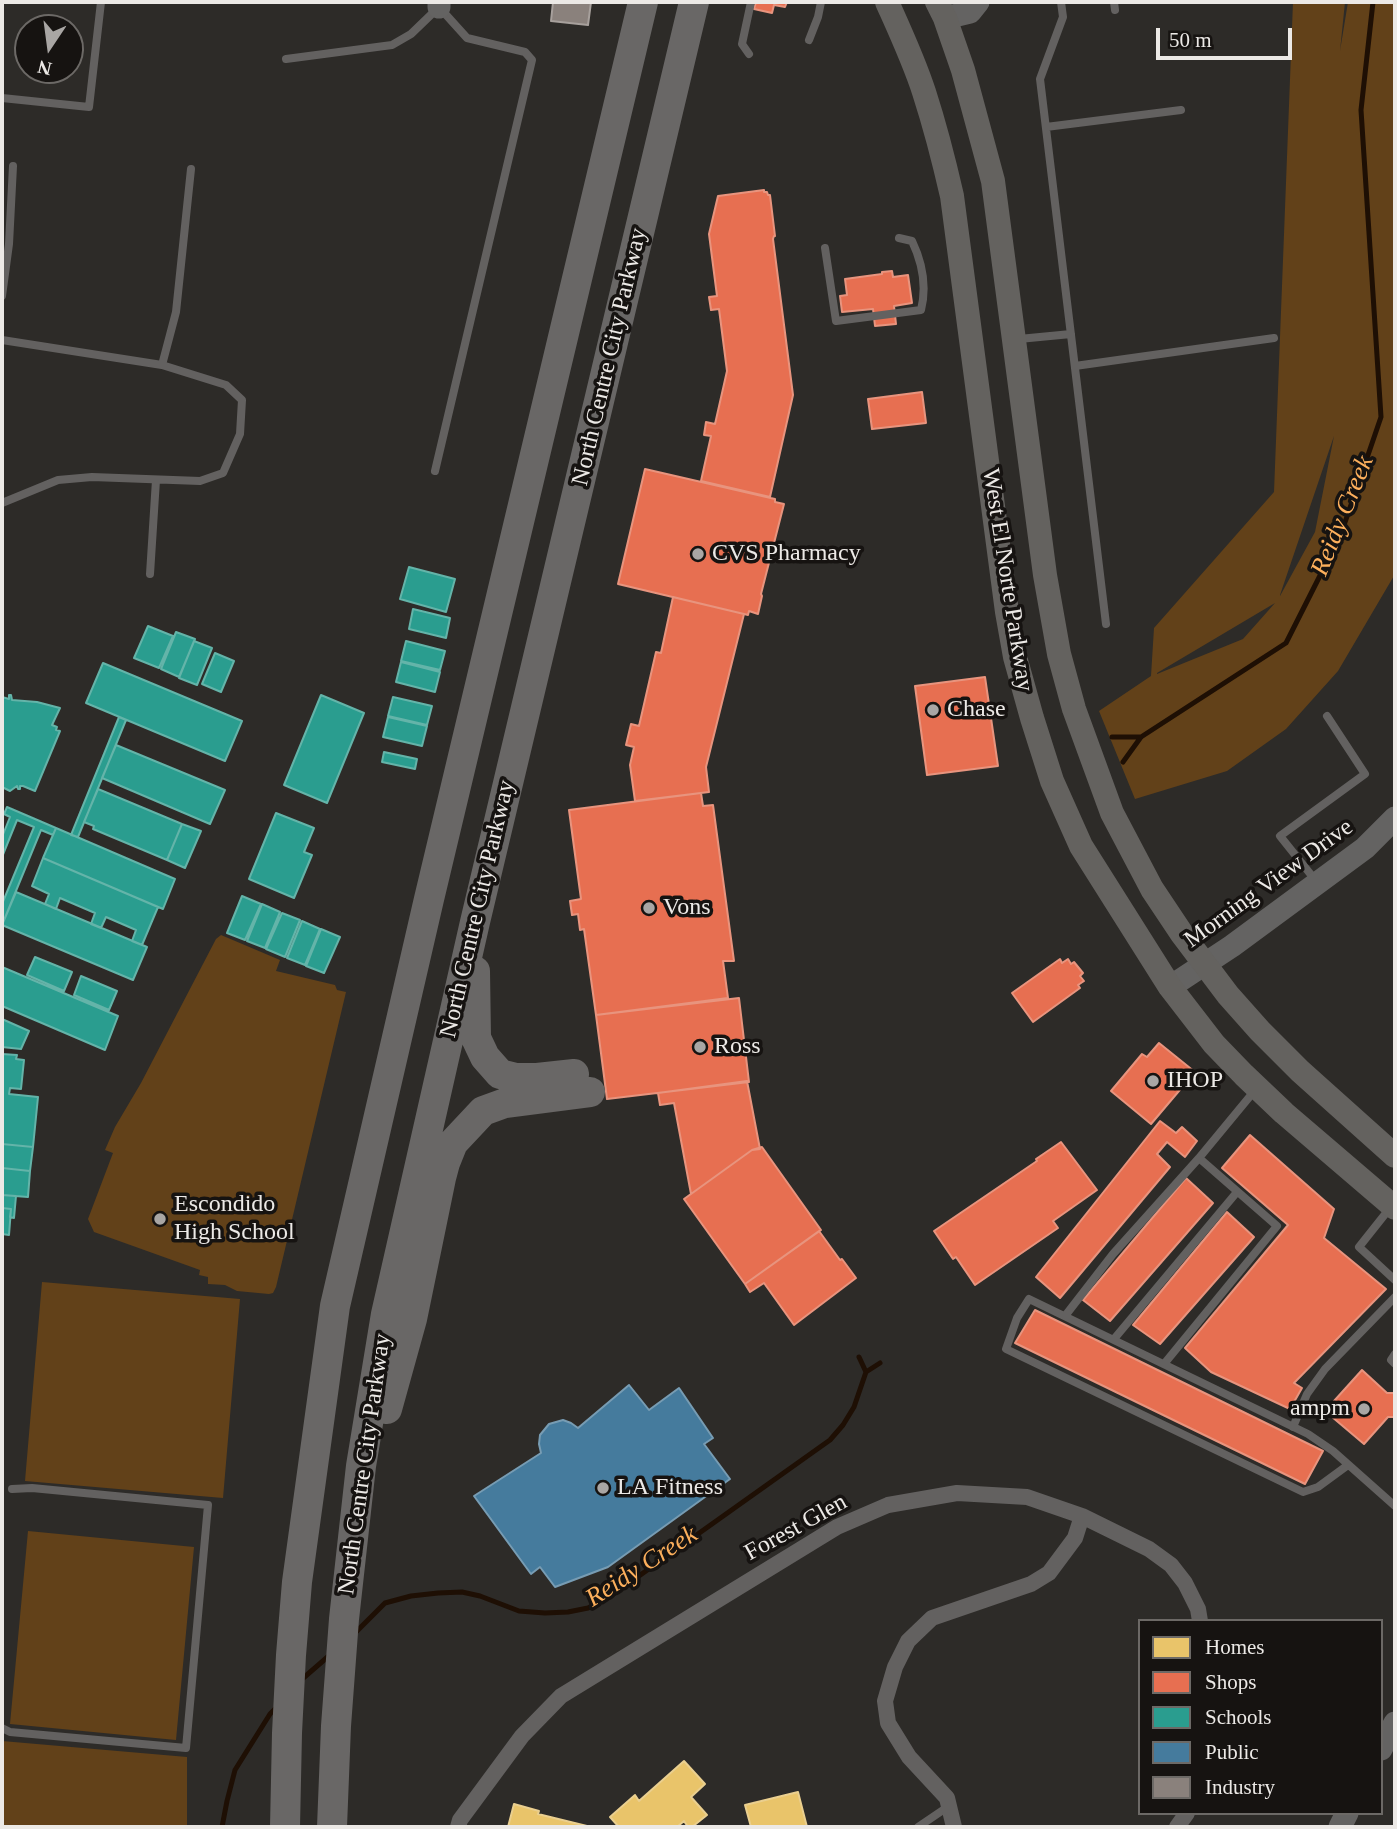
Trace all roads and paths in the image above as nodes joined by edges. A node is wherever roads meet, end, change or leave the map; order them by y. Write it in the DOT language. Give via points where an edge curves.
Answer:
graph roads {
  1 [pos="102,2"];
  2 [pos="643,2"];
  3 [pos="694,2"];
  4 [pos="751,2"];
  5 [pos="821,2"];
  6 [pos="887,2"];
  7 [pos="978,2"];
  8 [pos="1061,2"];
  9 [pos="439,5"];
  10 [pos="941,10"];
  11 [pos="810,40"];
  12 [pos="749,54"];
  13 [pos="286,59"];
  14 [pos="2,98"];
  15 [pos="1181,110"];
  16 [pos="1046,127"];
  17 [pos="13,166"];
  18 [pos="191,169"];
  19 [pos="899,238"];
  20 [pos="825,248"];
  21 [pos="2,296"];
  22 [pos="1071,334"];
  23 [pos="1274,338"];
  24 [pos="2,340"];
  25 [pos="1015,340"];
  26 [pos="162,365"];
  27 [pos="1075,366"];
  28 [pos="435,471"];
  29 [pos="156,480"];
  30 [pos="2,503"];
  31 [pos="150,574"];
  32 [pos="1106,624"];
  33 [pos="1326,716"];
  34 [pos="1395,818"];
  35 [pos="1318,883"];
  36 [pos="475,922"];
  37 [pos="1205,965"];
  38 [pos="1170,987"];
  39 [pos="1257,1088"];
  40 [pos="1395,1156"];
  41 [pos="1199,1158"];
  42 [pos="1237,1192"];
  43 [pos="1394,1207"];
  44 [pos="1395,1280"];
  45 [pos="1395,1297"];
  46 [pos="1065,1315"];
  47 [pos="1114,1339"];
  48 [pos="1395,1354"];
  49 [pos="1164,1364"];
  50 [pos="1395,1364"];
  51 [pos="1293,1427"];
  52 [pos="1348,1465"];
  53 [pos="361,1466"];
  54 [pos="12,1489"];
  55 [pos="1395,1506"];
  56 [pos="1082,1516"];
  57 [pos="1200,1619"];
  58 [pos="1395,1723"];
  59 [pos="2,1728"];
  60 [pos="1383,1745"];
  61 [pos="949,1806"];
  62 [pos="285,1827"];
  63 [pos="332,1827"];
  64 [pos="458,1827"];
  65 [pos="918,1827"];
  66 [pos="954,1827"];
  1 -- 14 [label="lane" via="89,107"];
  2 -- 62 [label="highway, North Centre City Parkway" via="335,1306 297,1582"];
  3 -- 36 [label="highway, North Centre City Parkway"];
  4 -- 12 [label="lane" via="742,44"];
  5 -- 11 [label="lane"];
  6 -- 38 [label="main road, West El Norte Parkway" via="924,91 951,196 1007,612 1032,718 1052,781 1081,846"];
  7 -- 10 [label="street" via="970,12"];
  8 -- 16 [label="lane" via="1063,17 1040,79"];
  9 -- 13 [label="lane" via="411,34 393,45"];
  9 -- 28 [label="lane" via="467,38 526,52 532,60"];
  10 -- 25 [label="main road, West El Norte Parkway" via="963,70 993,181"];
  15 -- 16 [label="lane"];
  16 -- 22 [label="lane"];
  17 -- 21 [label="lane"];
  18 -- 26 [label="lane" via="176,312"];
  19 -- 20 [label="lane" via="912,241 921,260 921,310 836,321"];
  22 -- 25 [label="lane"];
  22 -- 27 [label="lane"];
  23 -- 27 [label="lane"];
  24 -- 26 [label="lane"];
  25 -- 37 [label="main road, West El Norte Parkway" via="1045,575 1073,709 1112,813 1152,889"];
  26 -- 29 [label="lane" via="226,385 242,400 240,434 223,473 201,481"];
  27 -- 32 [label="lane"];
  29 -- 30 [label="lane" via="58,480"];
  29 -- 31 [label="lane"];
  33 -- 35 [label="lane" via="1365,774 1280,836"];
  34 -- 35 [label="street, Morning View Drive" via="1365,848"];
  35 -- 37 [label="street, Morning View Drive"];
  36 -- 53 [label="highway, North Centre City Parkway" via="386,1314"];
  36 -- 53 [label="highway" via="476,1038 485,1057 500,1074 516,1078 589,1082 483,1111 453,1143 440,1178 412,1319 382,1427"];
  37 -- 38 [label="street, Morning View Drive"];
  37 -- 40 [label="main road, West El Norte Parkway" via="1260,1031"];
  38 -- 39 [label="main road, West El Norte Parkway" via="1214,1044"];
  39 -- 41 [label="lane"];
  39 -- 43 [label="main road, West El Norte Parkway"];
  41 -- 42 [label="lane"];
  41 -- 46 [label="lane"];
  42 -- 47 [label="lane"];
  42 -- 49 [label="lane" via="1277,1226"];
  43 -- 44 [label="lane" via="1359,1247"];
  45 -- 51 [label="lane" via="1325,1368"];
  46 -- 47 [label="lane"];
  46 -- 52 [label="lane" via="1029,1299 1006,1349 1303,1492"];
  47 -- 49 [label="lane"];
  48 -- 50 [label="lane" via="1391,1360"];
  49 -- 51 [label="lane"];
  51 -- 52 [label="lane"];
  52 -- 55 [label="lane"];
  53 -- 63 [label="highway, North Centre City Parkway" via="344,1619"];
  54 -- 59 [label="lane" via="208,1505 186,1748"];
  56 -- 57 [label="street, Forest Glen" via="1171,1565 1185,1583"];
  56 -- 61 [label="street" via="1075,1538 1049,1573 1031,1584 932,1618 908,1641 895,1667 885,1701 888,1723"];
  56 -- 64 [label="street, Forest Glen" via="1027,1497 957,1493 888,1505 838,1527 561,1696 522,1735"];
  58 -- 60 [label="street"];
  61 -- 65 [label="lane"];
  61 -- 66 [label="street"];
}
